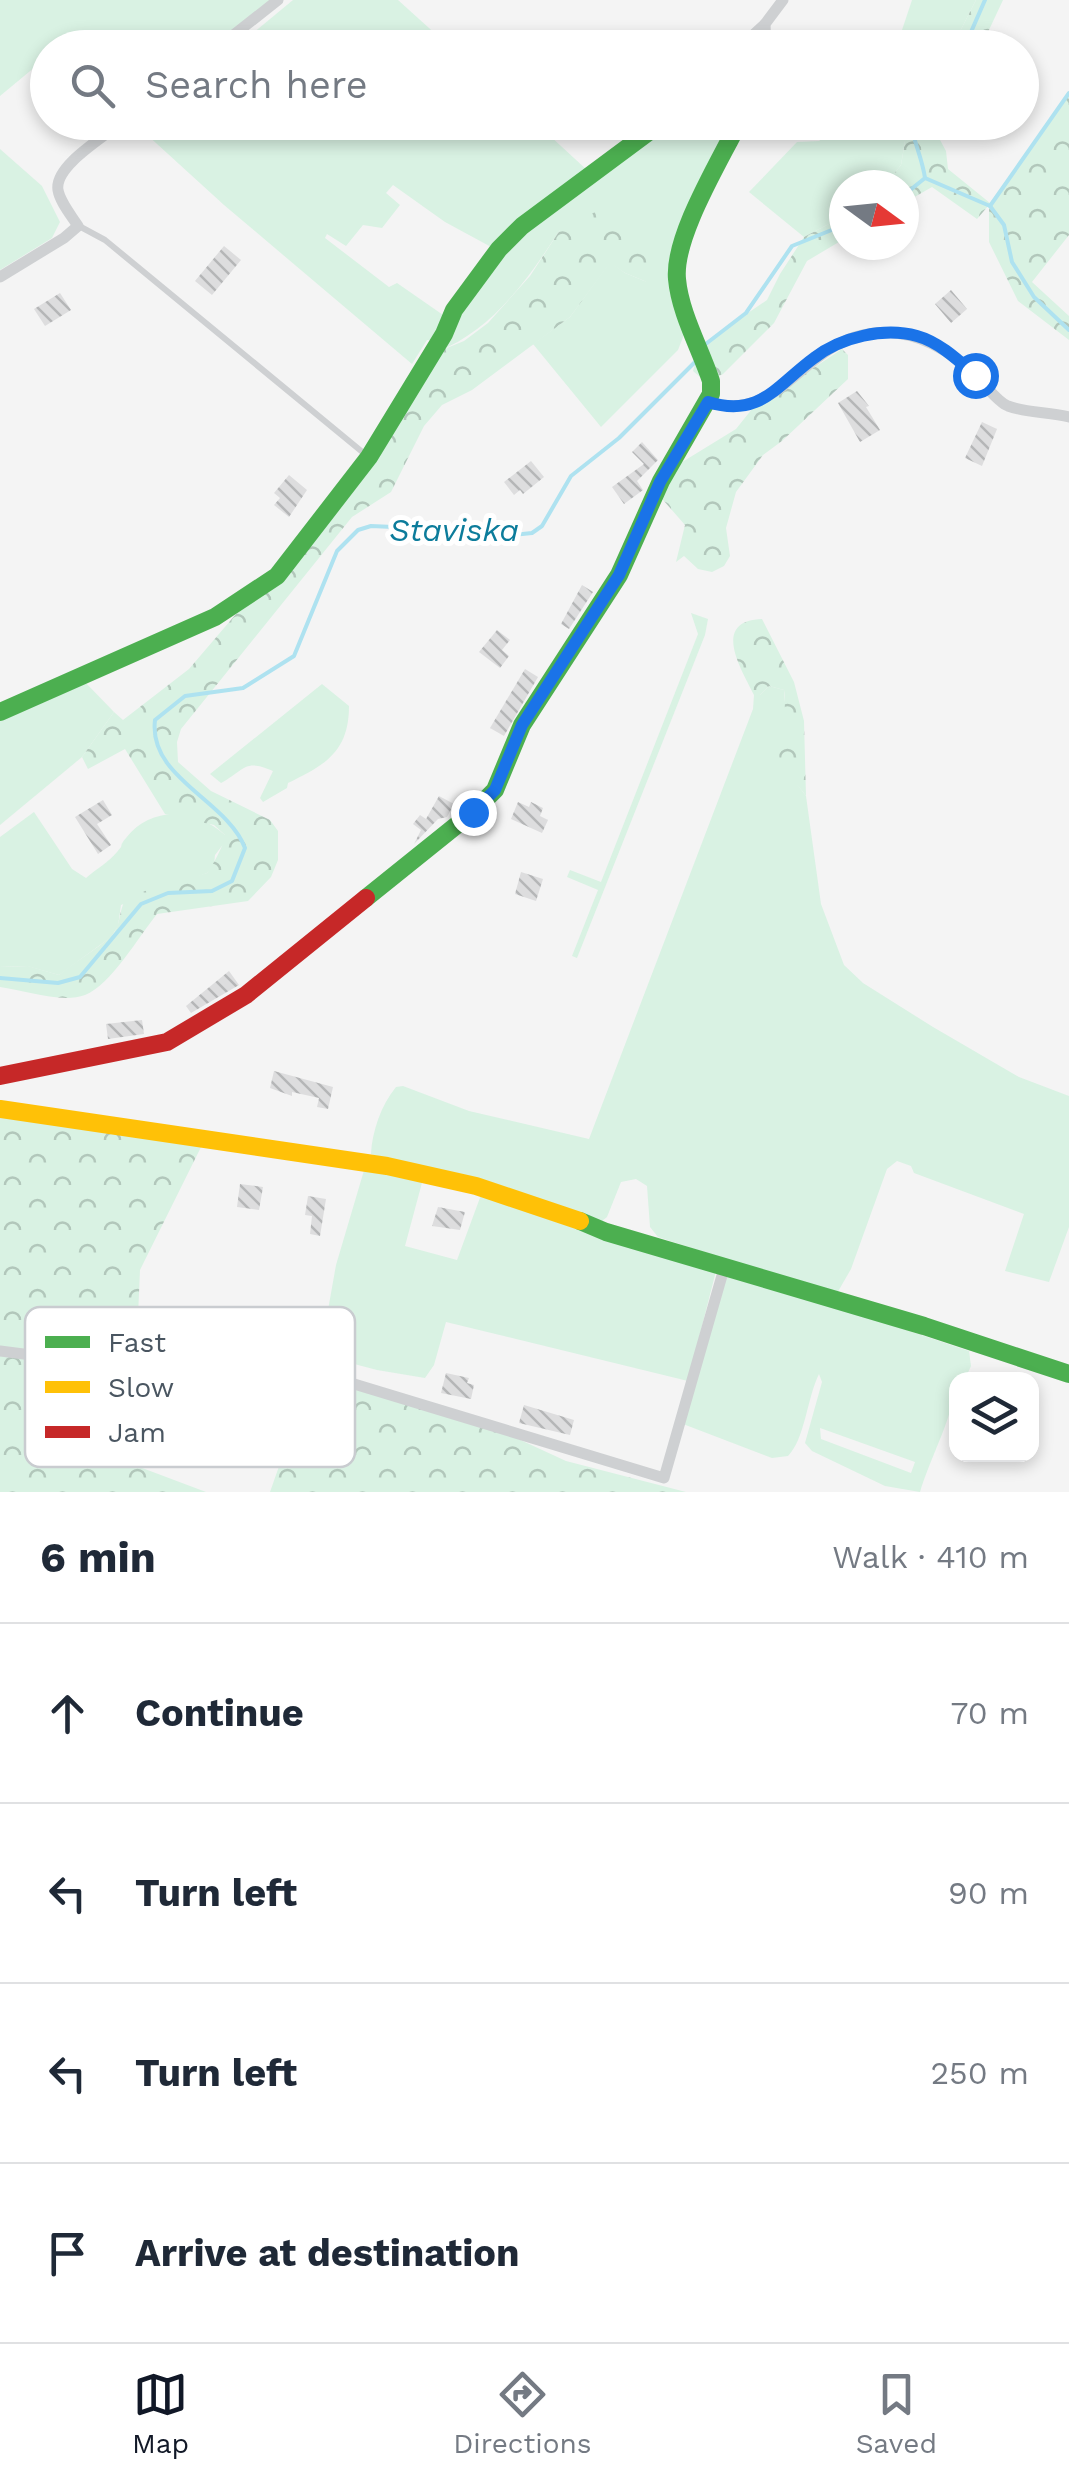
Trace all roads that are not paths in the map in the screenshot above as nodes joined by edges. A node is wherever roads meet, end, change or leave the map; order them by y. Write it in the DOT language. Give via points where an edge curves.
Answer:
graph roads {
  1 [pos="278,0"];
  2 [pos="784,0"];
  3 [pos="765,24"];
  4 [pos="240,30"];
  5 [pos="758,30"];
  6 [pos="765,30"];
  7 [pos="100,140"];
  8 [pos="638,140"];
  9 [pos="730,140"];
  10 [pos="78,226"];
  11 [pos="0,276"];
  12 [pos="708,402"];
  13 [pos="1069,417"];
  14 [pos="369,457"];
  15 [pos="0,712"];
  16 [pos="0,1076"];
  17 [pos="0,1109"];
  18 [pos="725,1265"];
  19 [pos="0,1351"];
  20 [pos="25,1354"];
  21 [pos="1069,1374"];
  22 [pos="355,1384"];
  1 -- 4 [label="street"];
  2 -- 3 [label="street"];
  3 -- 5 [label="street"];
  3 -- 6 [label="street"];
  7 -- 10 [label="street" via="60,177 59,195"];
  8 -- 14 [label="street" via="500,248 454,310"];
  9 -- 12 [label="street" via="679,252 676,276 711,381"];
  10 -- 11 [label="street"];
  10 -- 14 [label="lane" via="105,240"];
  12 -- 13 [label="street" via="727,408 756,404 816,356 861,335 887,333 918,336 953,355 1004,406"];
  12 -- 16 [label="street" via="660,482 619,575 522,725 495,790 473,812 246,995 167,1042"];
  14 -- 15 [label="street" via="278,576 215,617"];
  17 -- 18 [label="street" via="372,1161 542,1205 606,1232"];
  18 -- 21 [label="street"];
  18 -- 22 [label="street" via="664,1478"];
  19 -- 20 [label="street"];
}
